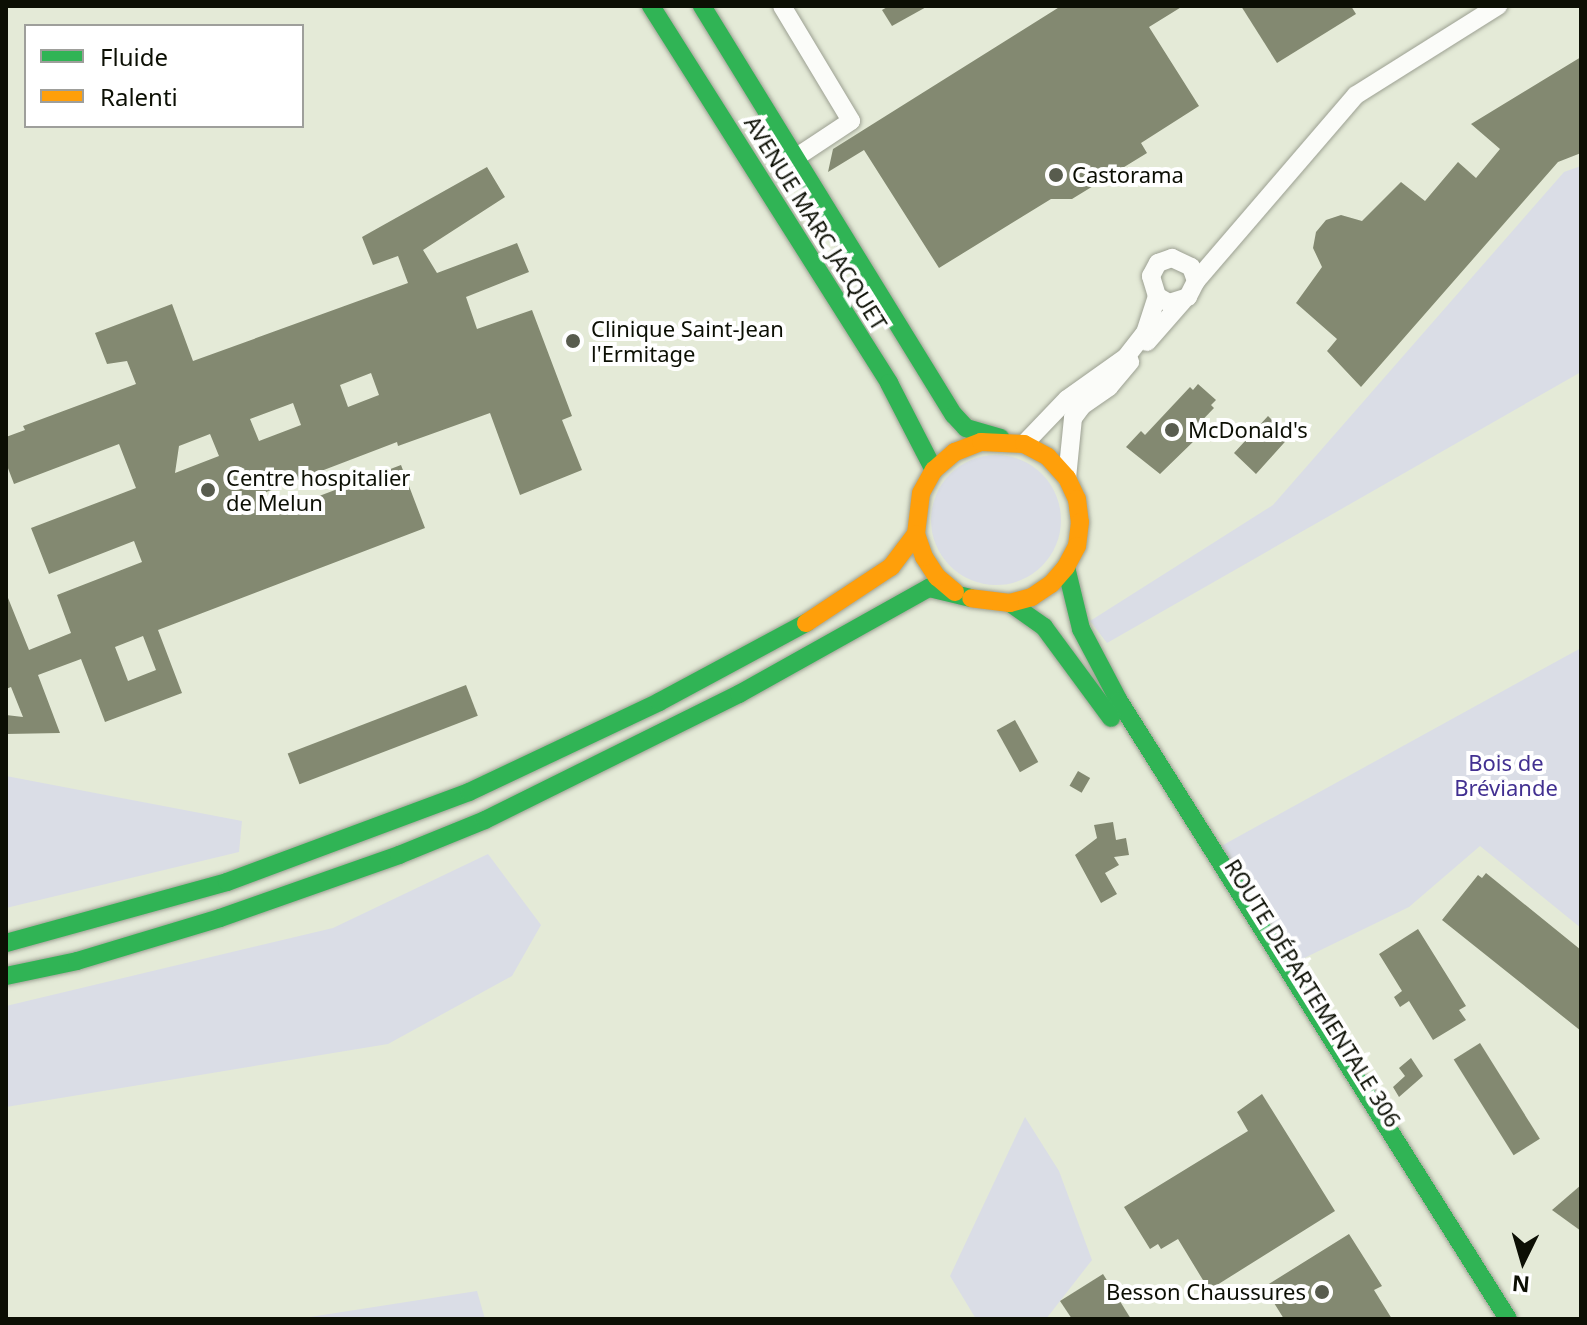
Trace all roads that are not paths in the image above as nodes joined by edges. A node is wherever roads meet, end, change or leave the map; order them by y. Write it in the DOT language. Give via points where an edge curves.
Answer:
graph roads {
  1 [pos="651,6"];
  2 [pos="702,6"];
  3 [pos="782,6"];
  4 [pos="1498,6"];
  5 [pos="795,158"];
  6 [pos="1245,224"];
  7 [pos="1184,261"];
  8 [pos="1196,281"];
  9 [pos="1157,296"];
  10 [pos="1183,301"];
  11 [pos="1016,442"];
  12 [pos="934,470"];
  13 [pos="1067,478"];
  14 [pos="916,534"];
  15 [pos="1066,567"];
  16 [pos="955,592"];
  17 [pos="1010,603"];
  18 [pos="1102,690"];
  19 [pos="6,943"];
  20 [pos="58,965"];
  21 [pos="6,976"];
  22 [pos="6,984"];
  23 [pos="1488,1319"];
  24 [pos="1508,1319"];
  1 -- 12 [label="main road, AVENUE MARC JACQUET" via="889,383"];
  2 -- 5 [label="main road, AVENUE MARC JACQUET"];
  3 -- 5 [label="street" via="851,121"];
  4 -- 6 [label="street" via="1356,95"];
  5 -- 11 [label="main road, AVENUE MARC JACQUET" via="954,415 966,428"];
  6 -- 7 [label="street"];
  6 -- 8 [label="street"];
  7 -- 8 [label="street"];
  7 -- 9 [label="street" via="1165,259 1153,269 1150,283"];
  8 -- 10 [label="street"];
  9 -- 10 [label="street" via="1169,303"];
  9 -- 11 [label="street" via="1145,333 1126,357"];
  10 -- 13 [label="street" via="1109,387 1073,418"];
  11 -- 12 [label="main road" via="981,442 955,452"];
  11 -- 13 [label="main road" via="1048,457"];
  12 -- 14 [label="main road" via="921,493"];
  13 -- 15 [label="main road" via="1080,522 1077,546"];
  14 -- 16 [label="main road" via="930,567"];
  14 -- 19 [label="main road" via="891,567 823,614 659,702 469,792 227,882"];
  15 -- 17 [label="main road" via="1032,597"];
  15 -- 18 [label="main road" via="1070,597"];
  16 -- 17 [label="main road" via="982,602"];
  16 -- 20 [label="main road" via="929,588 901,601 739,694 485,820 313,887"];
  17 -- 18 [label="main road" via="1044,627"];
  18 -- 23 [label="main road, ROUTE DÉPARTEMENTALE 306"];
  18 -- 24 [label="main road, ROUTE DÉPARTEMENTALE 306"];
  20 -- 21 [label="main road"];
  20 -- 22 [label="main road"];
}
